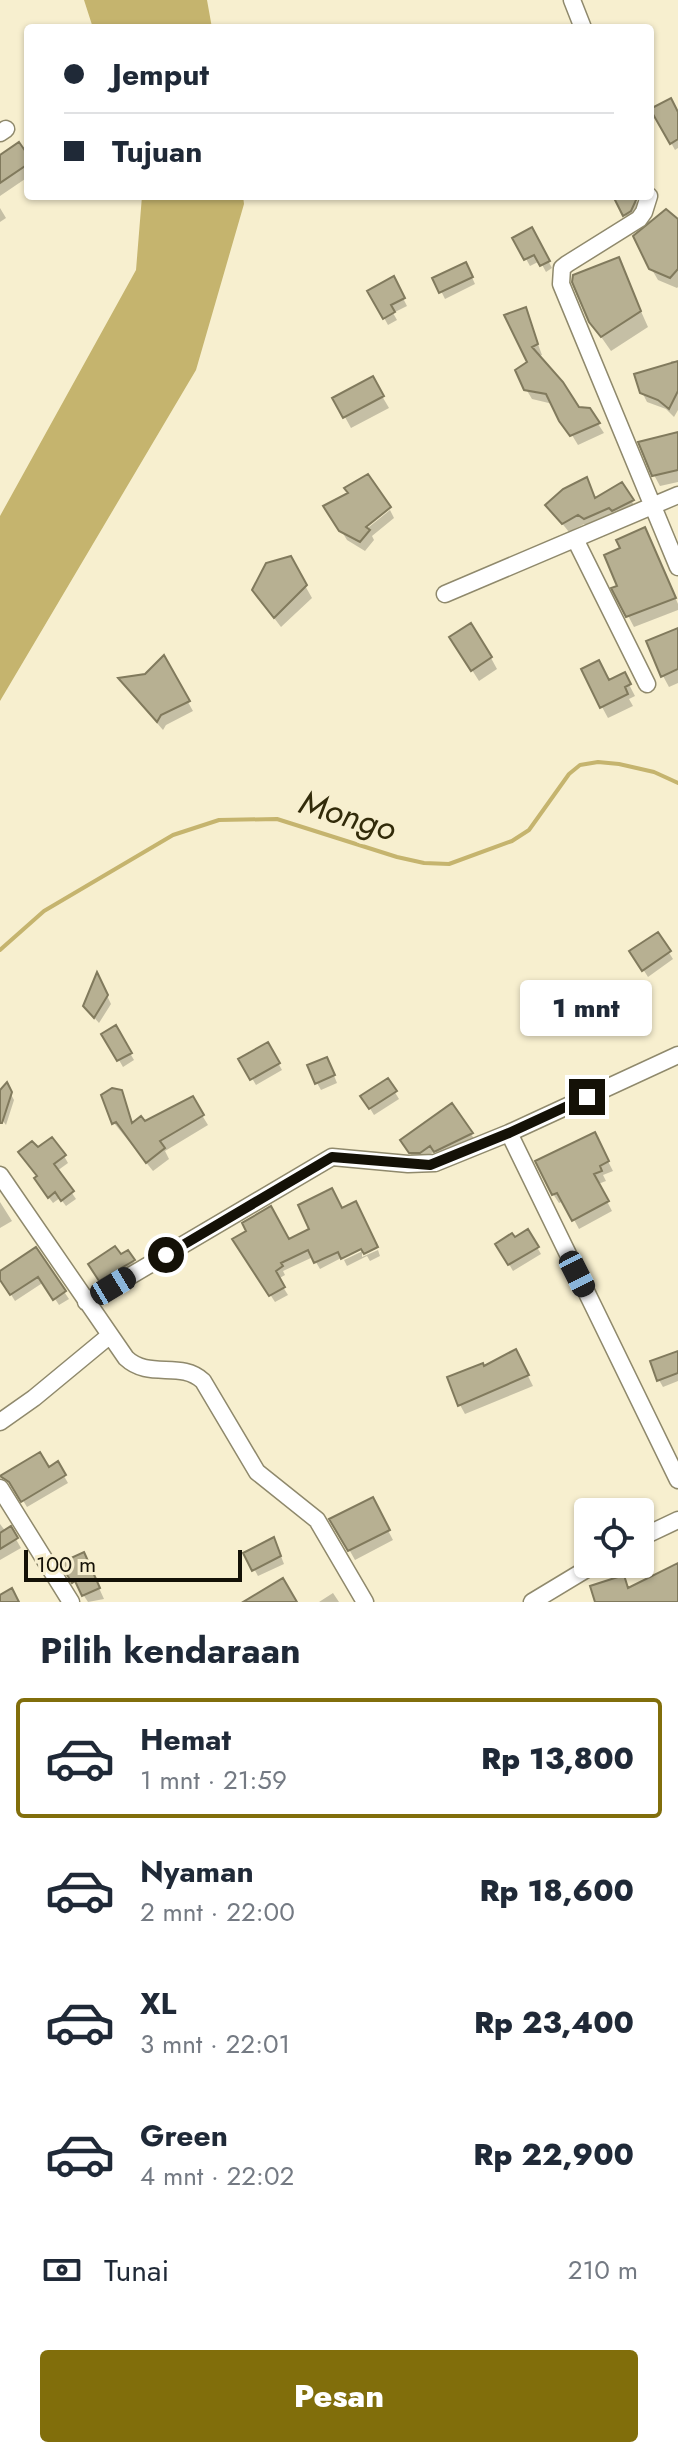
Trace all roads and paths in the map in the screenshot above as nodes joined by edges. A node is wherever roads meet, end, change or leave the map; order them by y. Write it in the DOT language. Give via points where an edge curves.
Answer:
graph roads {
  1 [pos="572,0"];
  2 [pos="581,24"];
  3 [pos="648,200"];
  4 [pos="678,495"];
  5 [pos="653,505"];
  6 [pos="575,539"];
  7 [pos="678,567"];
  8 [pos="445,594"];
  9 [pos="647,684"];
  10 [pos="678,1055"];
  11 [pos="509,1133"];
  12 [pos="0,1175"];
  13 [pos="86,1302"];
  14 [pos="109,1336"];
  15 [pos="0,1422"];
  16 [pos="678,1480"];
  17 [pos="0,1488"];
  18 [pos="678,1520"];
  19 [pos="654,1531"];
  20 [pos="574,1577"];
  21 [pos="71,1602"];
  22 [pos="365,1602"];
  23 [pos="532,1602"];
  1 -- 2 [label="street"];
  3 -- 5 [label="street" via="639,219 567,264 560,275"];
  4 -- 5 [label="street"];
  5 -- 6 [label="street"];
  5 -- 7 [label="street"];
  6 -- 8 [label="street"];
  6 -- 9 [label="street"];
  10 -- 11 [label="street"];
  11 -- 13 [label="street" via="430,1165 332,1157"];
  11 -- 16 [label="street"];
  12 -- 13 [label="street"];
  13 -- 14 [label="street"];
  14 -- 15 [label="street"];
  14 -- 22 [label="street" via="137,1367 186,1370 203,1381 257,1472 317,1520"];
  17 -- 21 [label="street"];
  18 -- 19 [label="street"];
  20 -- 23 [label="street"];
}
